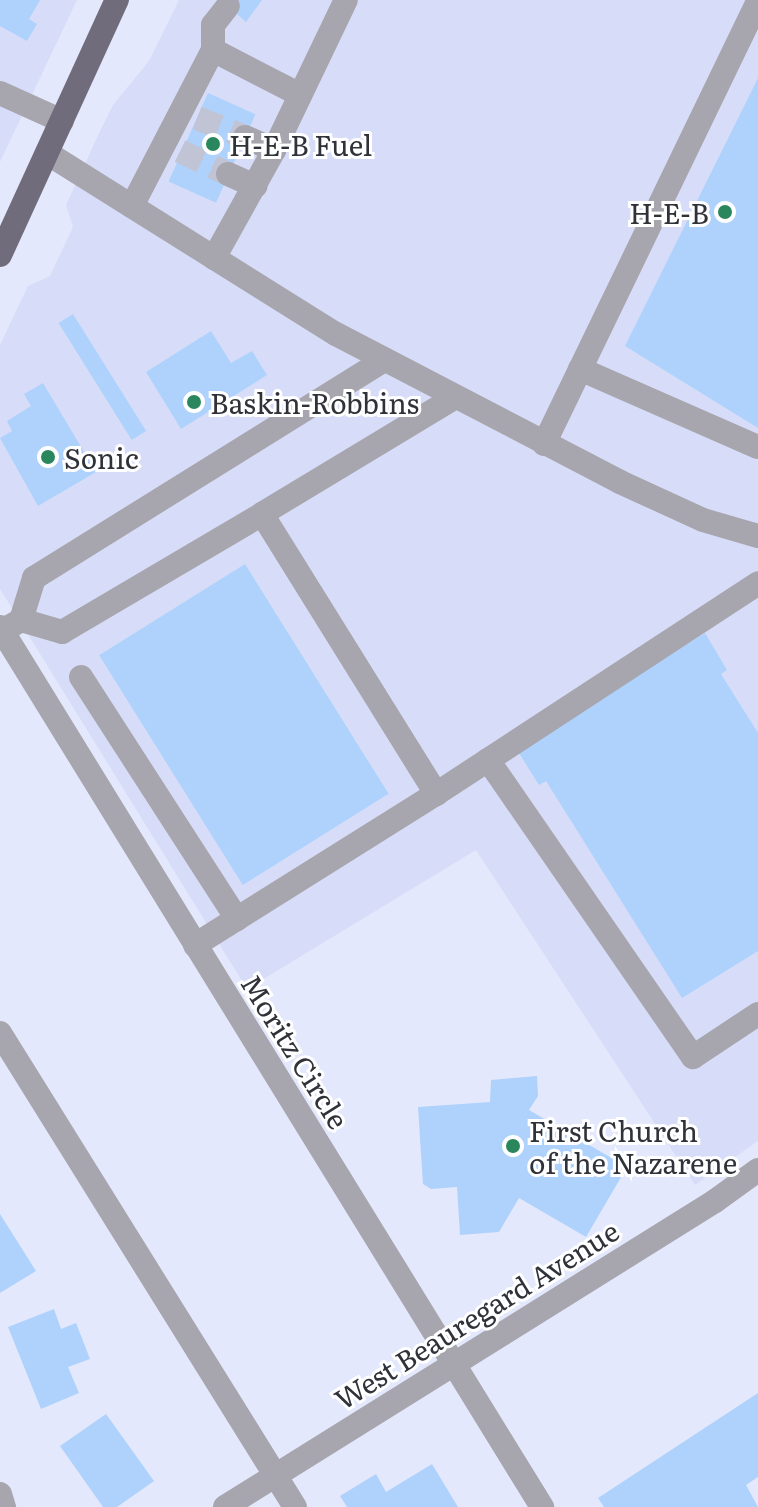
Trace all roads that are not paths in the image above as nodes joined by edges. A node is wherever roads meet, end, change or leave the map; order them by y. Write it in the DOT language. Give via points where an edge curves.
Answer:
graph roads {
  1 [pos="117,0"];
  2 [pos="346,0"];
  3 [pos="758,2"];
  4 [pos="228,6"];
  5 [pos="213,50"];
  6 [pos="0,93"];
  7 [pos="300,95"];
  8 [pos="62,121"];
  9 [pos="245,137"];
  10 [pos="274,150"];
  11 [pos="47,153"];
  12 [pos="228,174"];
  13 [pos="255,186"];
  14 [pos="132,206"];
  15 [pos="0,255"];
  16 [pos="214,258"];
  17 [pos="384,360"];
  18 [pos="580,369"];
  19 [pos="454,398"];
  20 [pos="544,444"];
  21 [pos="758,447"];
  22 [pos="262,514"];
  23 [pos="758,536"];
  24 [pos="758,583"];
  25 [pos="8,626"];
  26 [pos="81,677"];
  27 [pos="488,760"];
  28 [pos="436,794"];
  29 [pos="237,919"];
  30 [pos="195,945"];
  31 [pos="758,1014"];
  32 [pos="0,1033"];
  33 [pos="758,1170"];
  34 [pos="453,1363"];
  35 [pos="275,1475"];
  36 [pos="0,1494"];
  37 [pos="4,1507"];
  38 [pos="225,1507"];
  39 [pos="295,1507"];
  40 [pos="542,1507"];
  1 -- 8 [label="main road"];
  2 -- 7 [label="street"];
  3 -- 18 [label="street"];
  4 -- 5 [label="street" via="213,25"];
  5 -- 7 [label="street"];
  5 -- 14 [label="street" via="172,148"];
  6 -- 8 [label="street"];
  7 -- 10 [label="street"];
  8 -- 11 [label="main road"];
  9 -- 10 [label="street"];
  10 -- 13 [label="street"];
  11 -- 14 [label="street"];
  11 -- 15 [label="main road"];
  12 -- 13 [label="street"];
  13 -- 16 [label="street"];
  14 -- 16 [label="street"];
  16 -- 17 [label="street"];
  17 -- 19 [label="street"];
  17 -- 25 [label="street" via="34,578"];
  18 -- 20 [label="street"];
  18 -- 21 [label="street"];
  19 -- 20 [label="street"];
  19 -- 22 [label="street"];
  20 -- 23 [label="street" via="703,520"];
  22 -- 25 [label="street" via="62,632"];
  22 -- 28 [label="street"];
  24 -- 27 [label="street"];
  25 -- 30 [label="street, Moritz Circle"];
  26 -- 29 [label="street"];
  27 -- 28 [label="street"];
  27 -- 31 [label="street" via="693,1057"];
  28 -- 29 [label="street"];
  29 -- 30 [label="street"];
  30 -- 34 [label="street, Moritz Circle"];
  32 -- 35 [label="street"];
  33 -- 34 [label="street, West Beauregard Avenue"];
  34 -- 35 [label="street, West Beauregard Avenue"];
  34 -- 40 [label="street, Moritz Circle"];
  35 -- 38 [label="street, West Beauregard Avenue"];
  35 -- 39 [label="street"];
  36 -- 37 [label="street"];
}
